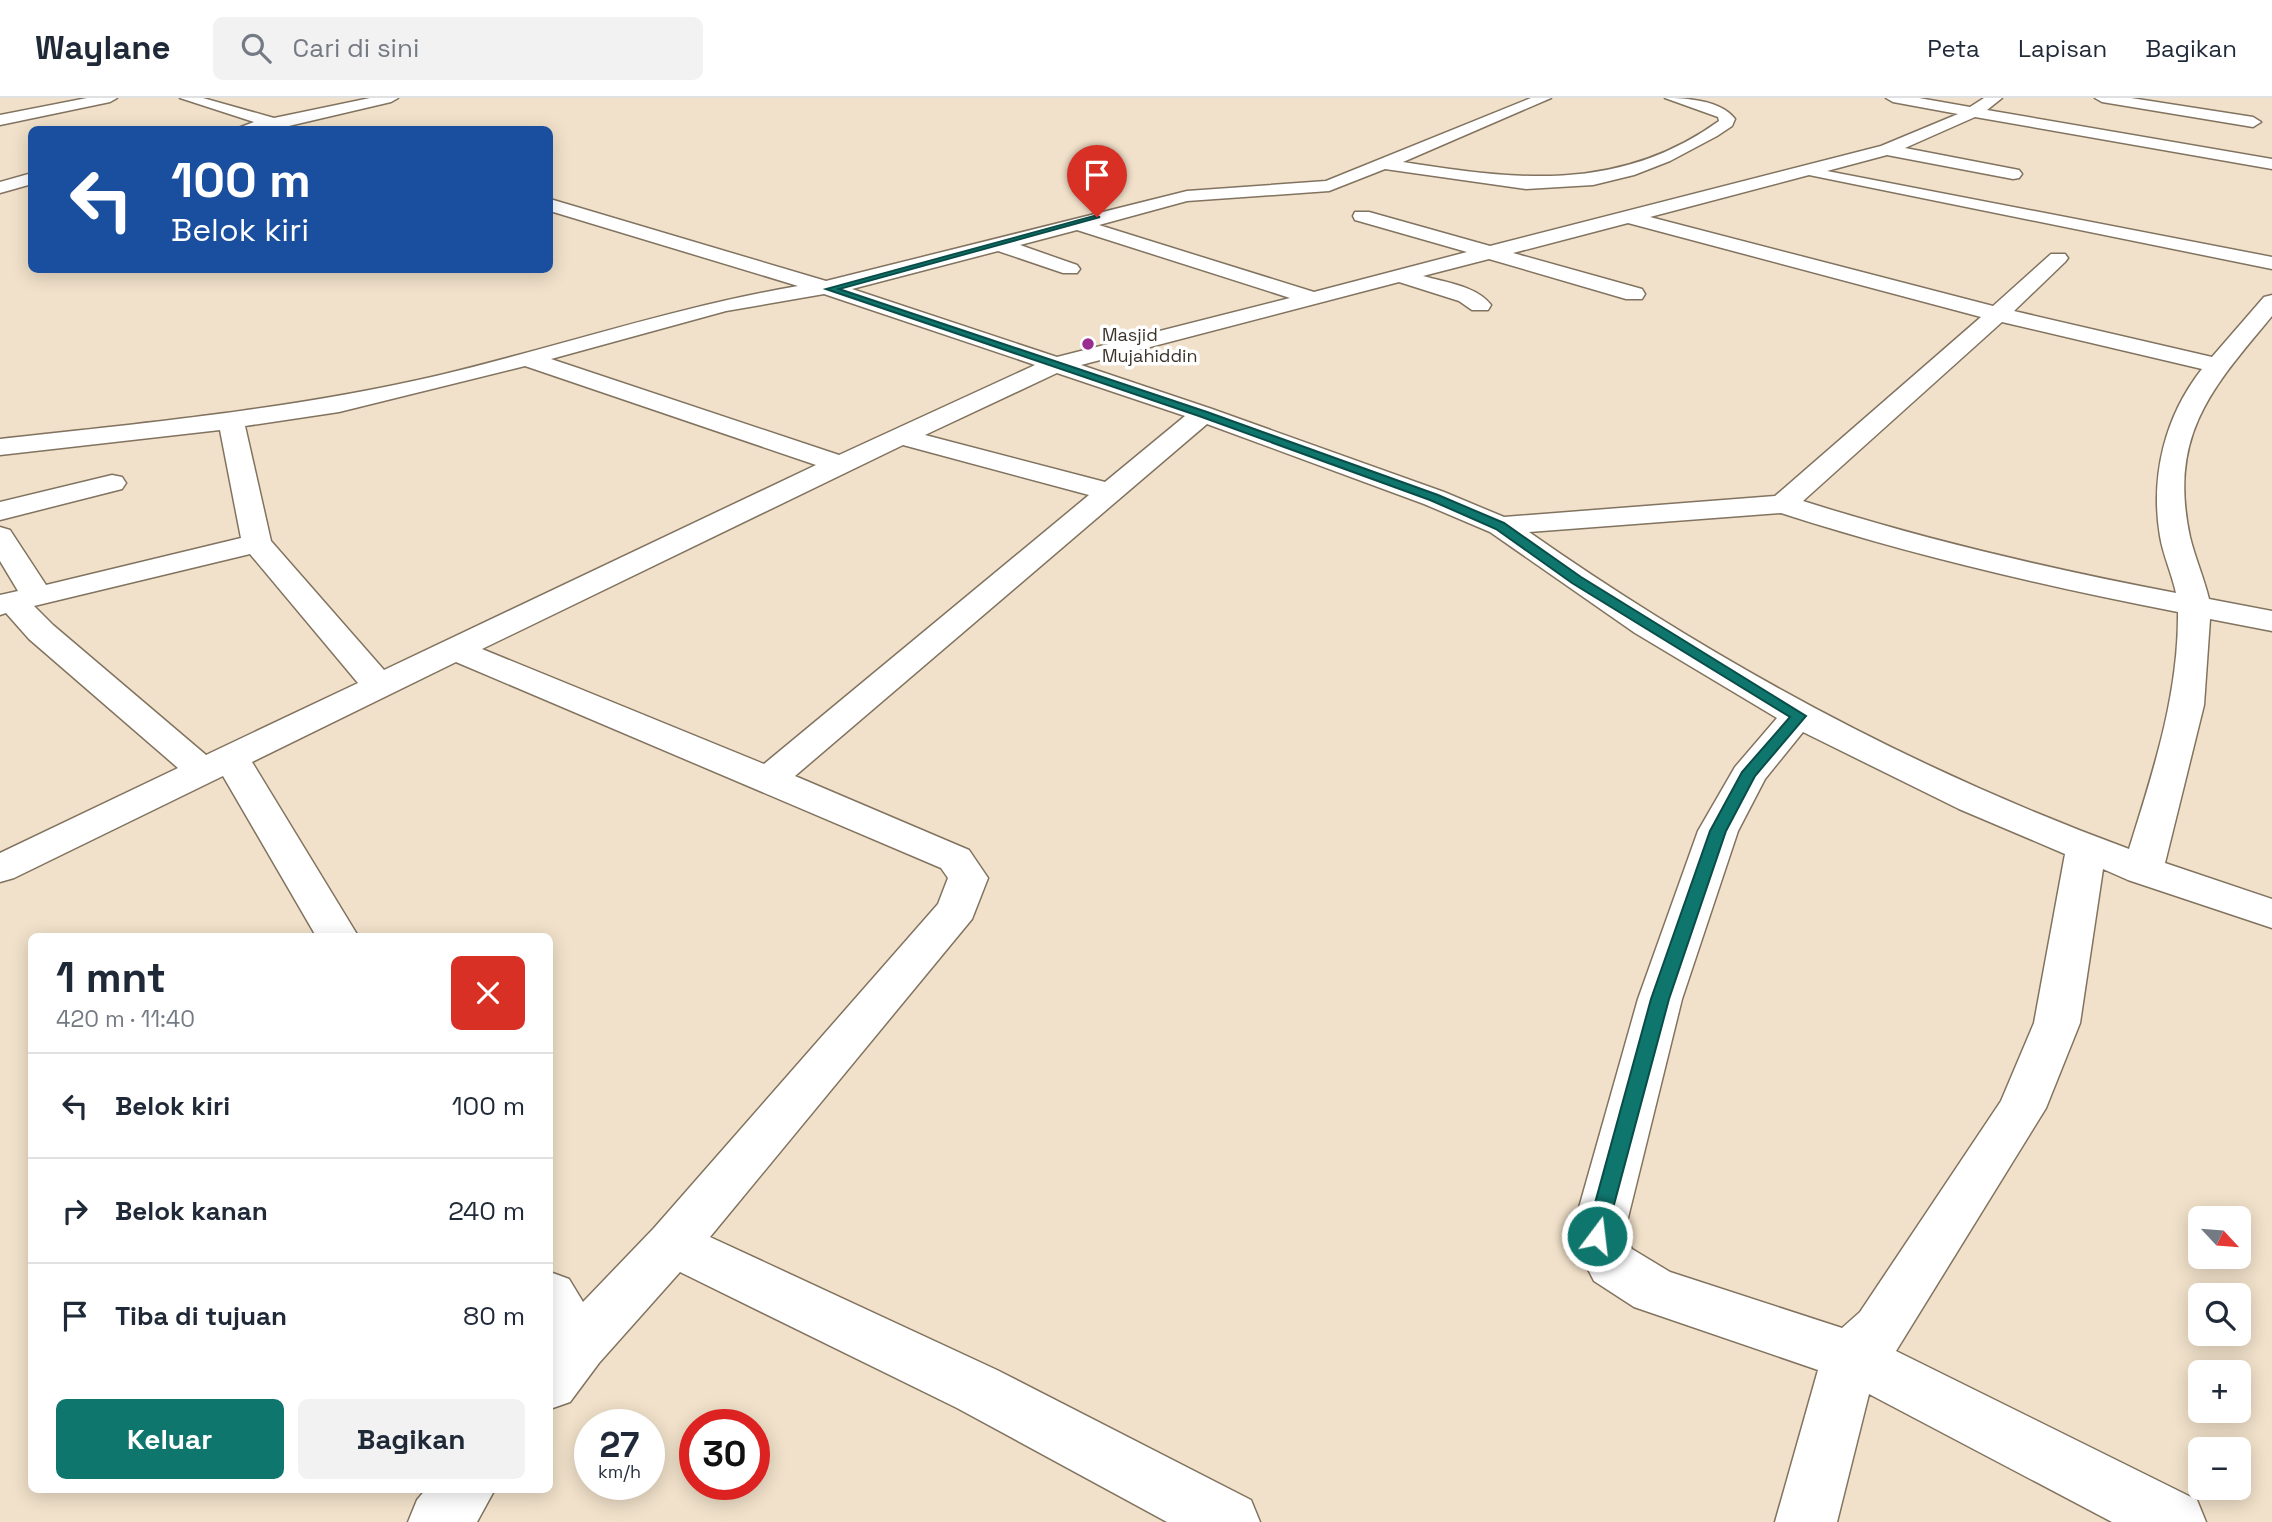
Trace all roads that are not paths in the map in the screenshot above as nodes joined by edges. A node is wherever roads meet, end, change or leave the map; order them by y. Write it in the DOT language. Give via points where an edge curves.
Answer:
graph roads {
  1 [pos="110,98"];
  2 [pos="187,98"];
  3 [pos="391,98"];
  4 [pos="1544,98"];
  5 [pos="1672,98"];
  6 [pos="1893,98"];
  7 [pos="2102,98"];
  8 [pos="1985,105"];
  9 [pos="0,120"];
  10 [pos="273,123"];
  11 [pos="259,126"];
  12 [pos="283,126"];
  13 [pos="1887,150"];
  14 [pos="2214,154"];
  15 [pos="1384,164"];
  16 [pos="2272,164"];
  17 [pos="1808,172"];
  18 [pos="2012,174"];
  19 [pos="28,179"];
  20 [pos="1574,185"];
  21 [pos="0,188"];
  22 [pos="1620,204"];
  23 [pos="553,206"];
  24 [pos="1362,215"];
  25 [pos="1073,223"];
  26 [pos="997,244"];
  27 [pos="1492,253"];
  28 [pos="2058,258"];
  29 [pos="2272,264"];
  30 [pos="1070,269"];
  31 [pos="1399,276"];
  32 [pos="830,289"];
  33 [pos="1634,294"];
  34 [pos="1309,297"];
  35 [pos="2272,302"];
  36 [pos="1480,305"];
  37 [pos="1997,314"];
  38 [pos="527,359"];
  39 [pos="1055,365"];
  40 [pos="2217,365"];
  41 [pos="1203,414"];
  42 [pos="231,421"];
  43 [pos="900,436"];
  44 [pos="0,447"];
  45 [pos="840,464"];
  46 [pos="112,483"];
  47 [pos="1110,492"];
  48 [pos="1783,504"];
  49 [pos="0,511"];
  50 [pos="1500,526"];
  51 [pos="0,536"];
  52 [pos="257,543"];
  53 [pos="17,601"];
  54 [pos="2194,607"];
  55 [pos="2272,621"];
  56 [pos="455,650"];
  57 [pos="380,686"];
  58 [pos="1798,716"];
  59 [pos="216,764"];
  60 [pos="769,779"];
  61 [pos="2087,850"];
  62 [pos="0,869"];
  63 [pos="2142,871"];
  64 [pos="2272,914"];
  65 [pos="335,933"];
  66 [pos="673,1244"];
  67 [pos="553,1311"];
  68 [pos="1850,1356"];
  69 [pos="564,1364"];
  70 [pos="462,1493"];
  71 [pos="439,1522"];
  72 [pos="1229,1522"];
  73 [pos="1806,1522"];
  74 [pos="2175,1522"];
  1 -- 9 [label="street"];
  2 -- 10 [label="street"];
  3 -- 10 [label="street"];
  4 -- 15 [label="street"];
  5 -- 20 [label="street" via="1723,114 1726,123 1641,168"];
  6 -- 8 [label="street"];
  7 -- 14 [label="street" via="2258,118"];
  8 -- 13 [label="street"];
  8 -- 14 [label="street"];
  10 -- 11 [label="street"];
  10 -- 12 [label="street"];
  13 -- 17 [label="street"];
  13 -- 18 [label="street"];
  14 -- 16 [label="street"];
  15 -- 20 [label="street" via="1515,183"];
  15 -- 25 [label="street" via="1329,186 1187,196"];
  17 -- 22 [label="street" via="1656,210"];
  17 -- 29 [label="street"];
  19 -- 21 [label="street"];
  20 -- 22 [label="street"];
  22 -- 27 [label="street"];
  22 -- 37 [label="street"];
  23 -- 32 [label="street"];
  24 -- 27 [label="street"];
  25 -- 26 [label="street"];
  25 -- 34 [label="street"];
  26 -- 30 [label="street"];
  26 -- 32 [label="street"];
  27 -- 31 [label="street"];
  27 -- 33 [label="street"];
  28 -- 37 [label="street" via="2036,283"];
  31 -- 34 [label="street"];
  31 -- 36 [label="street" via="1467,296"];
  32 -- 38 [label="street" via="724,305"];
  32 -- 39 [label="street"];
  34 -- 39 [label="street"];
  35 -- 40 [label="street"];
  37 -- 40 [label="street"];
  37 -- 48 [label="street"];
  38 -- 42 [label="street" via="351,402"];
  38 -- 45 [label="street"];
  39 -- 41 [label="street"];
  39 -- 43 [label="street"];
  40 -- 54 [label="street" via="2189,408 2171,490 2175,536"];
  41 -- 47 [label="street"];
  41 -- 50 [label="street"];
  42 -- 44 [label="street"];
  42 -- 52 [label="street"];
  43 -- 45 [label="street"];
  43 -- 47 [label="street"];
  45 -- 56 [label="street"];
  46 -- 49 [label="street"];
  47 -- 60 [label="street"];
  48 -- 50 [label="street"];
  48 -- 54 [label="street" via="1873,533 2035,574"];
  50 -- 58 [label="street" via="1576,580"];
  51 -- 53 [label="street"];
  52 -- 53 [label="street"];
  52 -- 57 [label="street"];
  53 -- 59 [label="street" via="41,632"];
  54 -- 55 [label="street"];
  54 -- 63 [label="street" via="2190,678 2169,779"];
  56 -- 57 [label="street"];
  56 -- 60 [label="street"];
  57 -- 59 [label="street"];
  58 -- 61 [label="street" via="1991,810"];
  58 -- 68 [label="street" via="1748,775 1718,831 1660,999 1597,1236 1613,1265 1653,1290"];
  59 -- 62 [label="street"];
  59 -- 65 [label="street"];
  60 -- 66 [label="street" via="955,859 968,878 957,909"];
  61 -- 63 [label="street"];
  61 -- 68 [label="street" via="2057,1023 2022,1108 1880,1330"];
  63 -- 64 [label="street"];
  66 -- 69 [label="street"];
  66 -- 72 [label="street" via="977,1389"];
  67 -- 69 [label="street"];
  68 -- 73 [label="street"];
  68 -- 74 [label="street"];
  70 -- 71 [label="street"];
}
